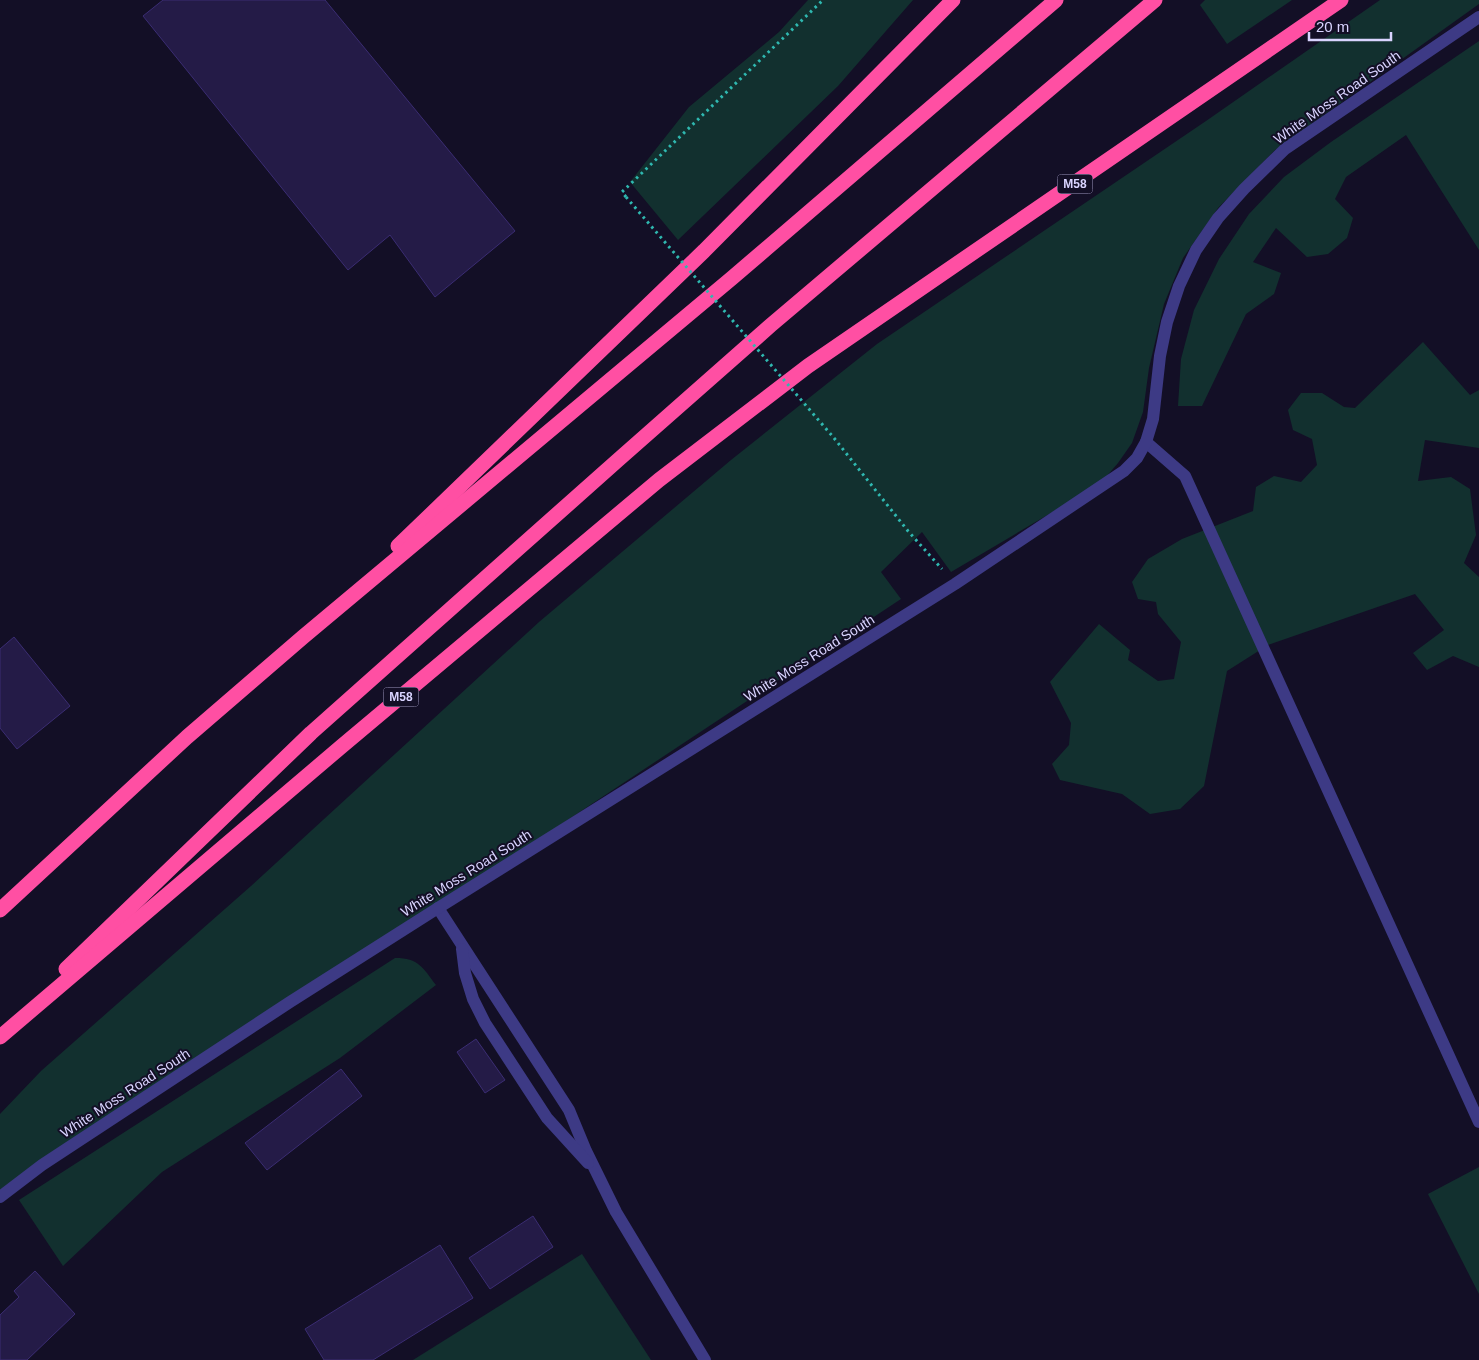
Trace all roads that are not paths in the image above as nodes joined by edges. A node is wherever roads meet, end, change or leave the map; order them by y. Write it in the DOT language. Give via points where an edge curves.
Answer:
graph roads {
  1 [pos="953,0"];
  2 [pos="1056,0"];
  3 [pos="1155,0"];
  4 [pos="1341,0"];
  5 [pos="1479,18"];
  6 [pos="1146,442"];
  7 [pos="303,637"];
  8 [pos="438,908"];
  9 [pos="0,910"];
  10 [pos="462,944"];
  11 [pos="0,1032"];
  12 [pos="0,1037"];
  13 [pos="1479,1122"];
  14 [pos="596,1172"];
  15 [pos="0,1197"];
  16 [pos="705,1360"];
  1 -- 7 [label="highway" via="704,251"];
  2 -- 7 [label="highway" via="732,278"];
  3 -- 11 [label="highway, M58" via="764,331 311,733"];
  4 -- 12 [label="highway, M58" via="808,366 659,480"];
  5 -- 6 [label="street, White Moss Road South" via="1285,149 1218,218 1196,250 1176,295 1160,356 1153,418"];
  6 -- 8 [label="street, White Moss Road South" via="1124,471 955,584"];
  6 -- 13 [label="street" via="1185,476"];
  7 -- 9 [label="highway" via="187,737"];
  8 -- 10 [label="street"];
  8 -- 15 [label="street, White Moss Road South" via="42,1165"];
  10 -- 14 [label="street" via="569,1110"];
  10 -- 14 [label="street" via="465,973 485,1022 547,1118"];
  14 -- 16 [label="street" via="616,1212"];
}
